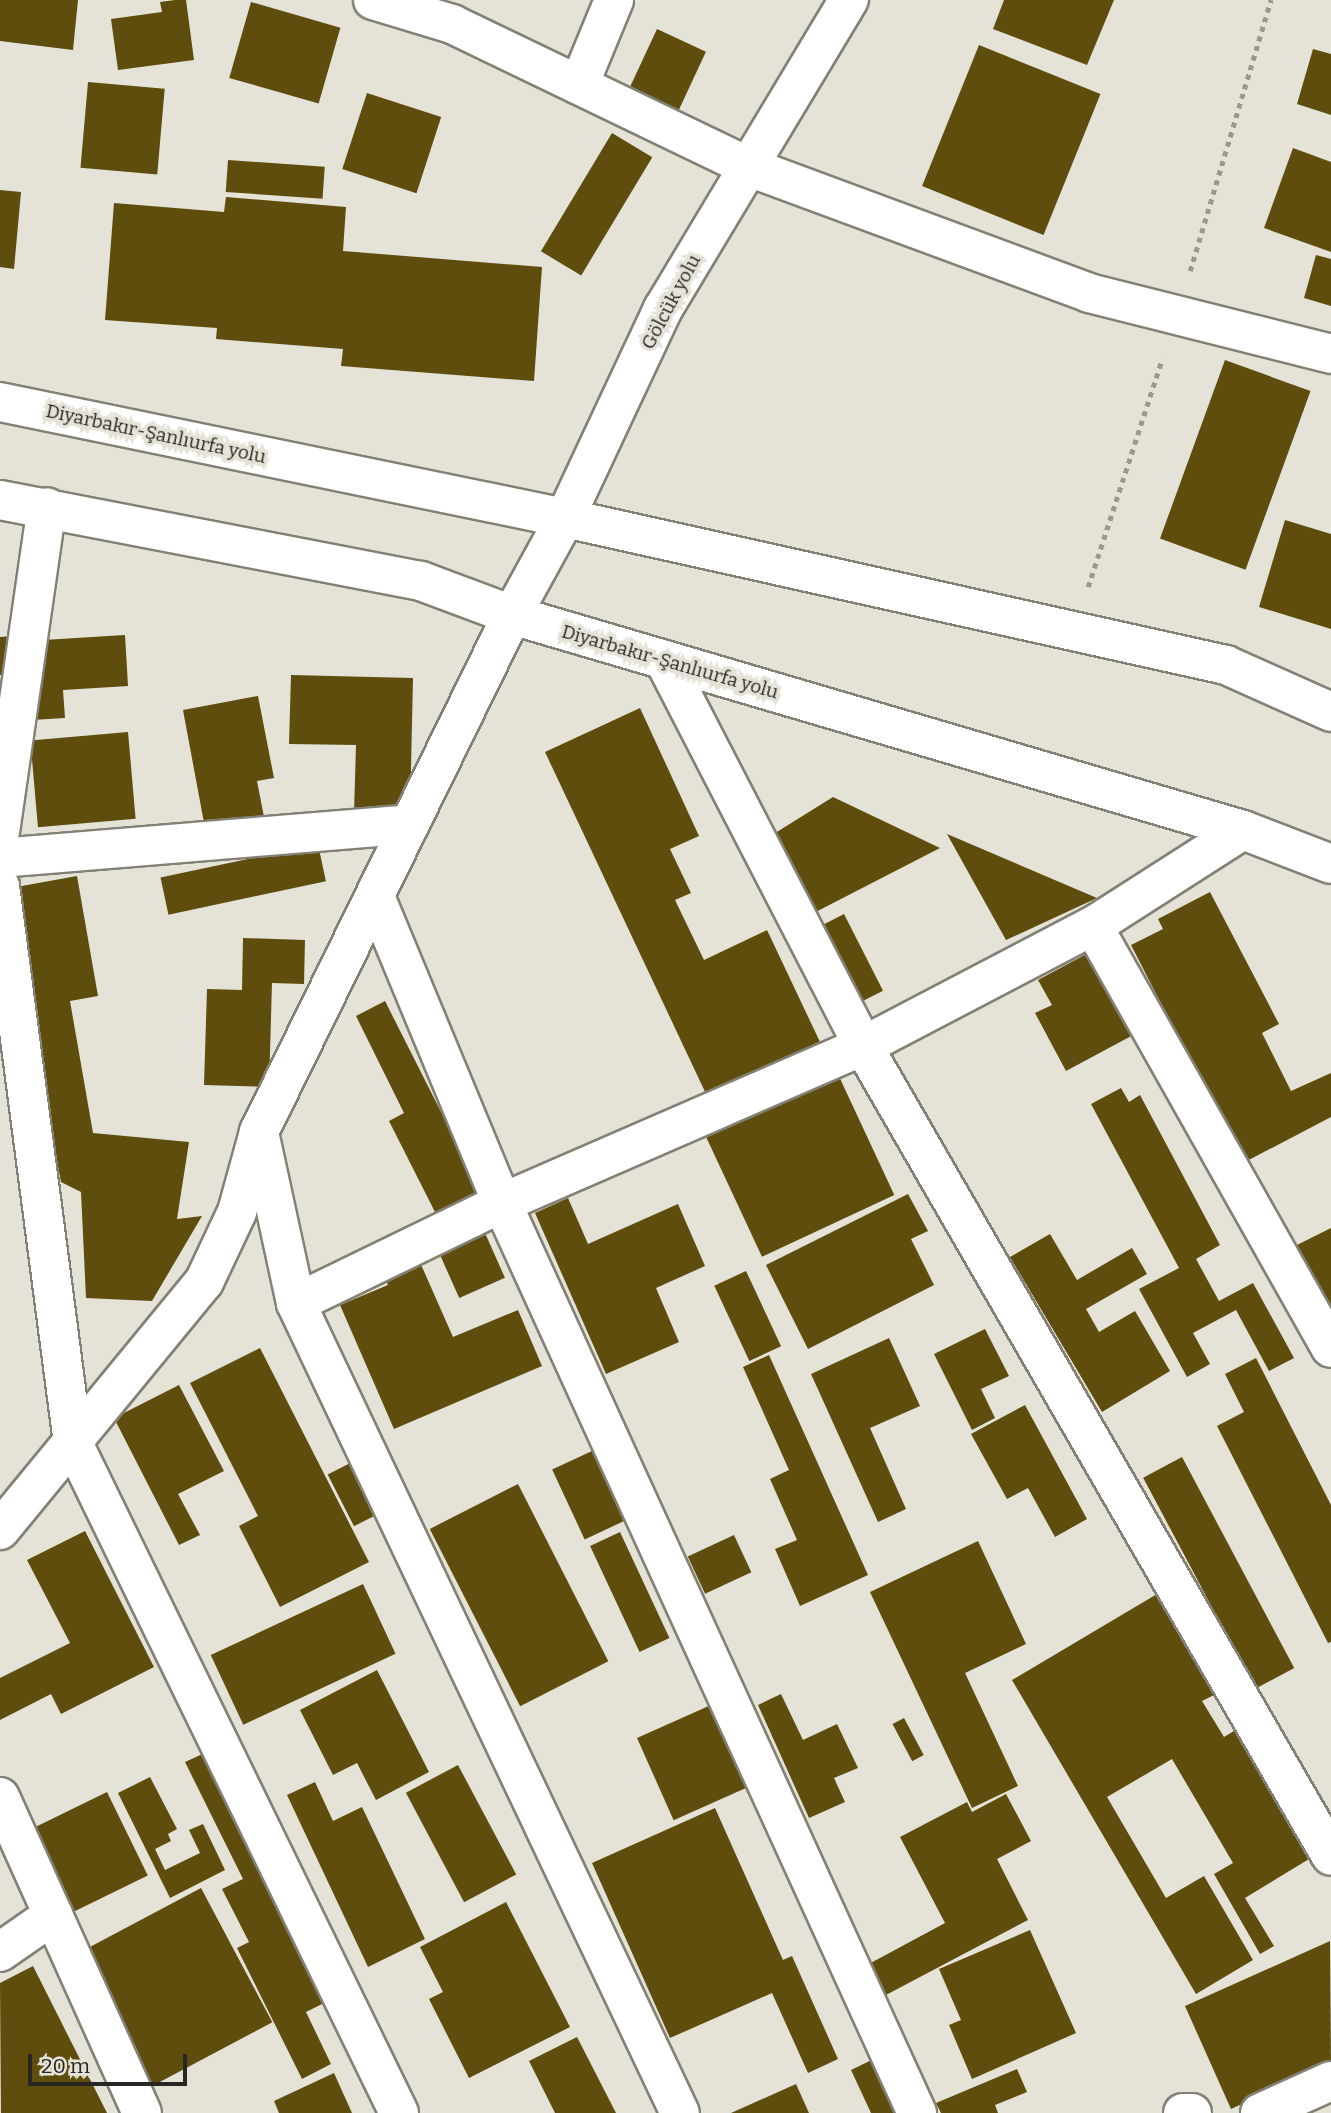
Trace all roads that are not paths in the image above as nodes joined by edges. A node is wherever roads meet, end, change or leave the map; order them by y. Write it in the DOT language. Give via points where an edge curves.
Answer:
graph roads {
  1 [pos="373,0"];
  2 [pos="614,0"];
  3 [pos="849,0"];
  4 [pos="579,85"];
  5 [pos="749,167"];
  6 [pos="1331,354"];
  7 [pos="0,402"];
  8 [pos="0,499"];
  9 [pos="47,507"];
  10 [pos="565,519"];
  11 [pos="512,615"];
  12 [pos="664,660"];
  13 [pos="1331,712"];
  14 [pos="410,824"];
  15 [pos="1243,830"];
  16 [pos="0,832"];
  17 [pos="0,858"];
  18 [pos="1331,864"];
  19 [pos="0,886"];
  20 [pos="375,897"];
  21 [pos="1093,926"];
  22 [pos="863,1046"];
  23 [pos="259,1132"];
  24 [pos="502,1203"];
  25 [pos="296,1303"];
  26 [pos="1331,1348"];
  27 [pos="73,1443"];
  28 [pos="0,1530"];
  29 [pos="0,1797"];
  30 [pos="1331,1856"];
  31 [pos="53,1915"];
  32 [pos="0,1952"];
  33 [pos="1331,2081"];
  34 [pos="142,2113"];
  35 [pos="399,2113"];
  36 [pos="680,2113"];
  37 [pos="917,2113"];
  38 [pos="1183,2113"];
  39 [pos="1192,2113"];
  40 [pos="1260,2113"];
  1 -- 4 [label="main road" via="452,24"];
  2 -- 4 [label="main road"];
  3 -- 5 [label="main road, Gölcük yolu"];
  4 -- 5 [label="main road"];
  5 -- 6 [label="main road" via="1088,293"];
  5 -- 10 [label="main road, Gölcük yolu" via="663,309"];
  7 -- 10 [label="main road, Diyarbakır-Şanlıurfa yolu"];
  8 -- 9 [label="main road, Diyarbakır-Şanlıurfa yolu"];
  9 -- 11 [label="main road, Diyarbakır-Şanlıurfa yolu" via="421,581"];
  9 -- 16 [label="main road"];
  10 -- 11 [label="main road, Gölcük yolu"];
  10 -- 13 [label="main road, Diyarbakır-Şanlıurfa yolu" via="1226,665"];
  11 -- 12 [label="main road, Diyarbakır-Şanlıurfa yolu"];
  11 -- 14 [label="main road, Gölcük yolu"];
  12 -- 15 [label="main road, Diyarbakır-Şanlıurfa yolu"];
  12 -- 22 [label="main road"];
  14 -- 17 [label="main road"];
  14 -- 20 [label="main road, Gölcük yolu"];
  15 -- 18 [label="main road, Diyarbakır-Şanlıurfa yolu"];
  15 -- 21 [label="main road"];
  19 -- 27 [label="main road"];
  20 -- 23 [label="main road, Gölcük yolu"];
  20 -- 24 [label="main road"];
  21 -- 22 [label="main road"];
  21 -- 26 [label="main road"];
  22 -- 24 [label="main road"];
  22 -- 30 [label="main road"];
  23 -- 25 [label="main road"];
  23 -- 27 [label="main road, Gölcük yolu" via="237,1212 204,1282"];
  24 -- 25 [label="main road"];
  24 -- 37 [label="main road"];
  25 -- 36 [label="main road"];
  27 -- 28 [label="main road, Gölcük yolu"];
  27 -- 35 [label="main road"];
  29 -- 31 [label="main road"];
  31 -- 32 [label="main road"];
  31 -- 34 [label="main road"];
  33 -- 40 [label="main road"];
  38 -- 39 [label="main road"];
}
